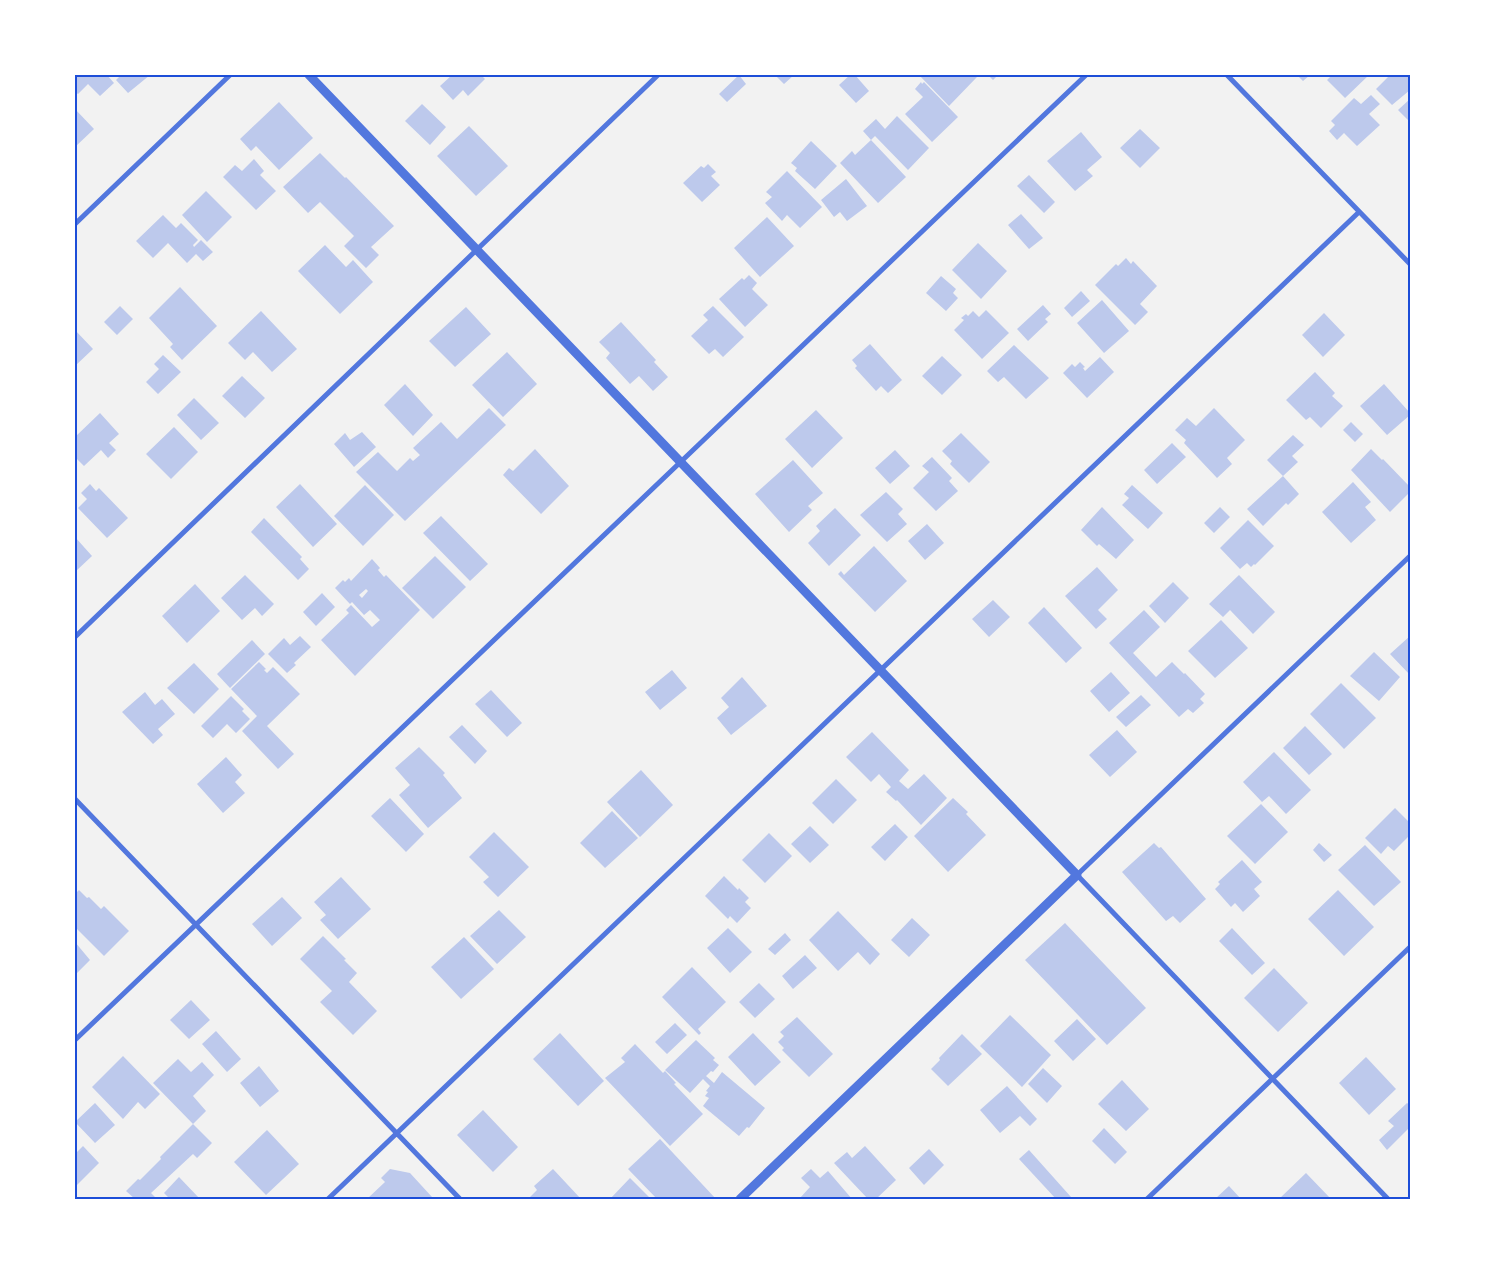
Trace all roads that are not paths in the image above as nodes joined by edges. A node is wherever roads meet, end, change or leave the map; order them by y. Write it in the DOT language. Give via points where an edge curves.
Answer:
graph roads {
  1 [pos="230,75"];
  2 [pos="309,75"];
  3 [pos="658,75"];
  4 [pos="1086,75"];
  5 [pos="1227,75"];
  6 [pos="1359,212"];
  7 [pos="75,224"];
  8 [pos="477,250"];
  9 [pos="1410,264"];
  10 [pos="681,462"];
  11 [pos="1410,556"];
  12 [pos="75,636"];
  13 [pos="880,670"];
  14 [pos="75,799"];
  15 [pos="1077,875"];
  16 [pos="196,925"];
  17 [pos="1410,947"];
  18 [pos="75,1040"];
  19 [pos="1272,1079"];
  20 [pos="396,1133"];
  21 [pos="328,1199"];
  22 [pos="460,1199"];
  23 [pos="740,1199"];
  24 [pos="1147,1199"];
  25 [pos="1388,1199"];
  1 -- 7 [label="street"];
  2 -- 8 [label="street"];
  3 -- 8 [label="street"];
  4 -- 10 [label="street"];
  5 -- 6 [label="street"];
  6 -- 9 [label="street"];
  6 -- 13 [label="street"];
  8 -- 10 [label="street"];
  8 -- 12 [label="street"];
  10 -- 13 [label="street"];
  10 -- 16 [label="street"];
  11 -- 15 [label="street"];
  13 -- 15 [label="street"];
  13 -- 20 [label="street"];
  14 -- 16 [label="street"];
  15 -- 19 [label="street"];
  15 -- 23 [label="street"];
  16 -- 18 [label="street"];
  16 -- 20 [label="street"];
  17 -- 19 [label="street"];
  19 -- 24 [label="street"];
  19 -- 25 [label="street"];
  20 -- 21 [label="street"];
  20 -- 22 [label="street"];
}
